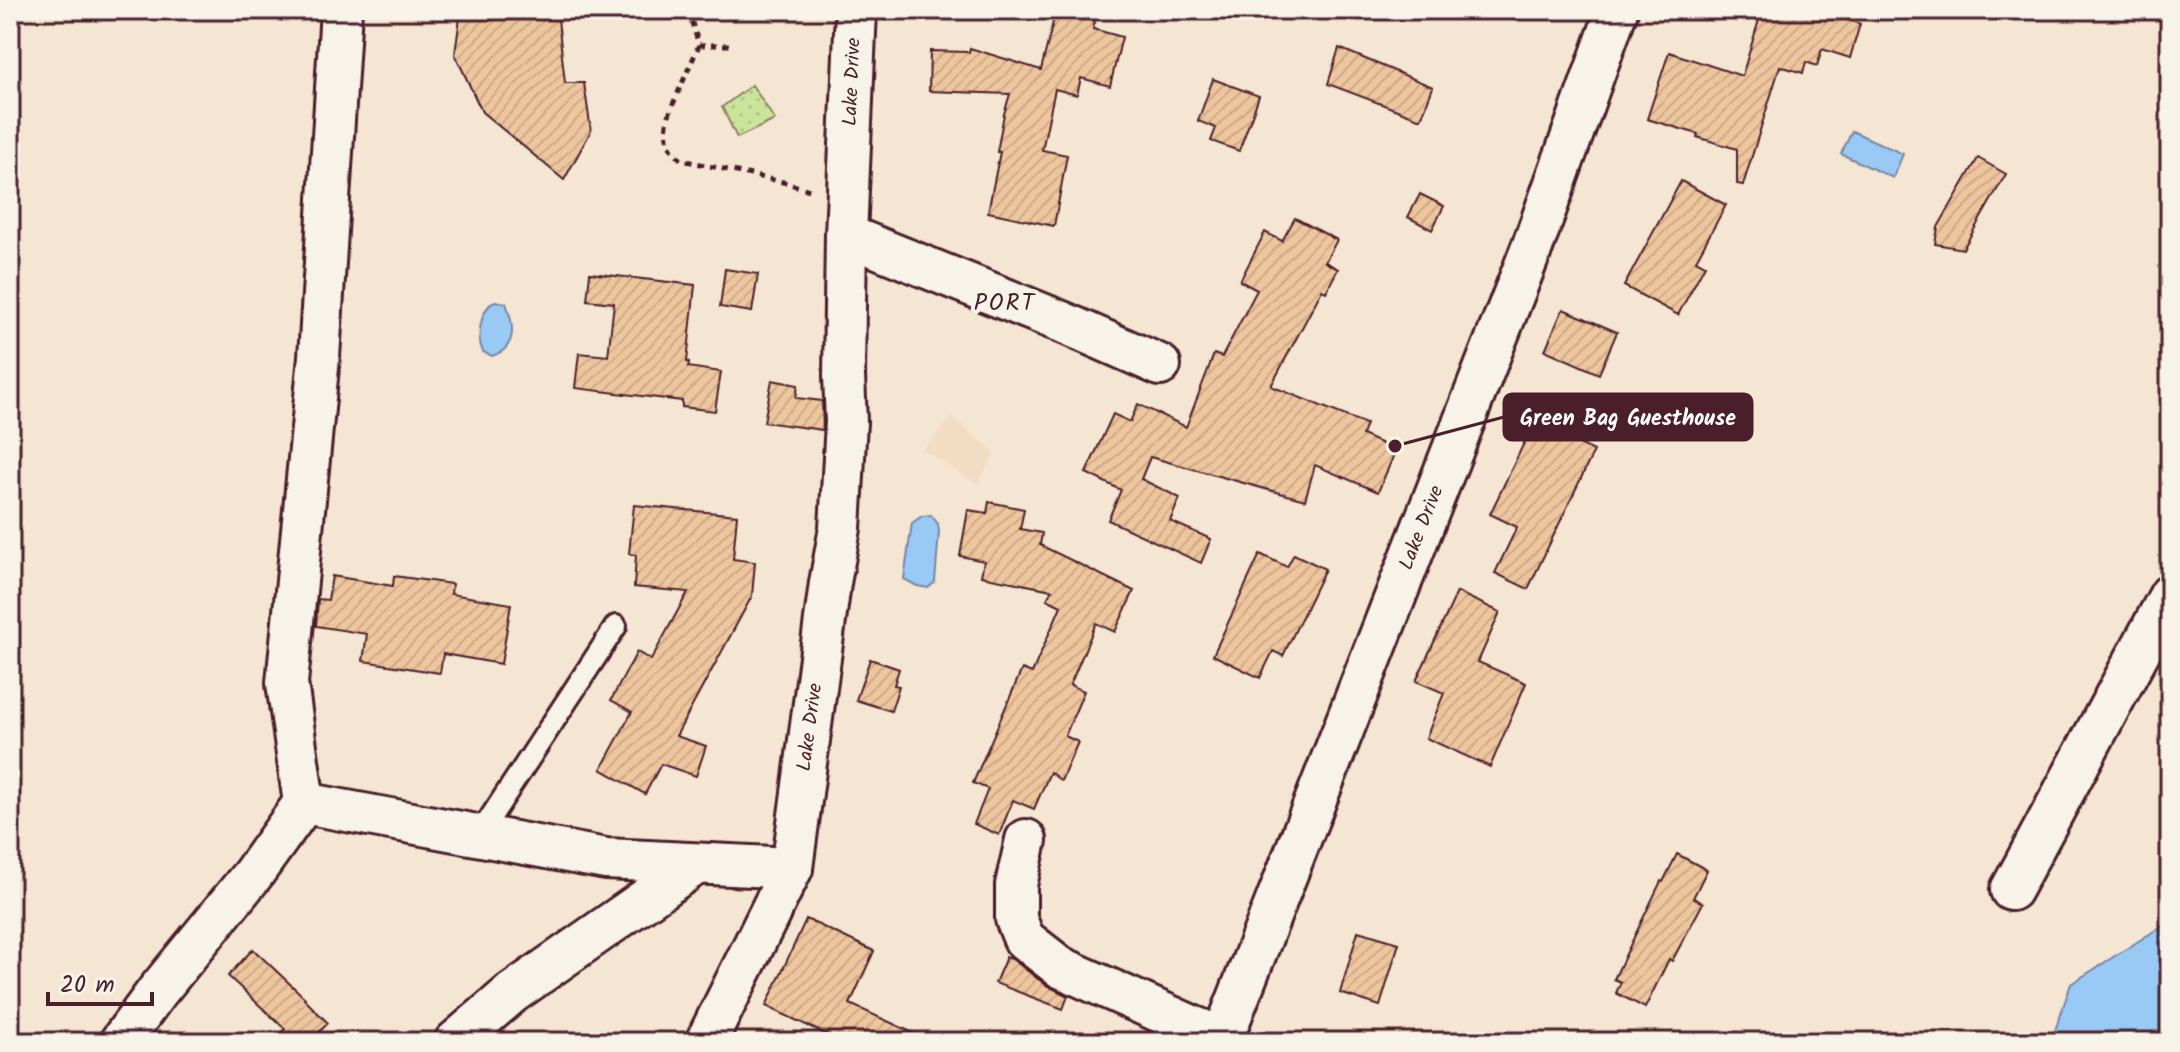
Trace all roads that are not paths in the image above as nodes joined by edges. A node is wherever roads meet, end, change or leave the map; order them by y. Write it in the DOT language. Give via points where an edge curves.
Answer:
graph roads {
  1 [pos="341,10"];
  2 [pos="856,10"];
  3 [pos="1617,10"];
  4 [pos="847,216"];
  5 [pos="1160,365"];
  6 [pos="2170,595"];
  7 [pos="616,626"];
  8 [pos="304,803"];
  9 [pos="479,835"];
  10 [pos="1026,840"];
  11 [pos="696,864"];
  12 [pos="792,868"];
  13 [pos="2011,890"];
  14 [pos="1222,1040"];
  15 [pos="120,1042"];
  16 [pos="455,1042"];
  17 [pos="706,1042"];
  1 -- 8 [label="street" via="319,357 287,683"];
  2 -- 4 [label="street, Lake Drive"];
  3 -- 14 [label="street, Lake Drive" via="1533,245"];
  4 -- 5 [label="street"];
  4 -- 12 [label="street, Lake Drive" via="840,528"];
  6 -- 13 [label="street"];
  7 -- 9 [label="lane"];
  8 -- 9 [label="street"];
  8 -- 15 [label="street"];
  9 -- 11 [label="street" via="606,859"];
  10 -- 14 [label="street" via="1016,885 1016,919 1024,939 1060,967"];
  11 -- 12 [label="street"];
  11 -- 16 [label="street" via="512,993"];
  12 -- 17 [label="street, Lake Drive"];
}
